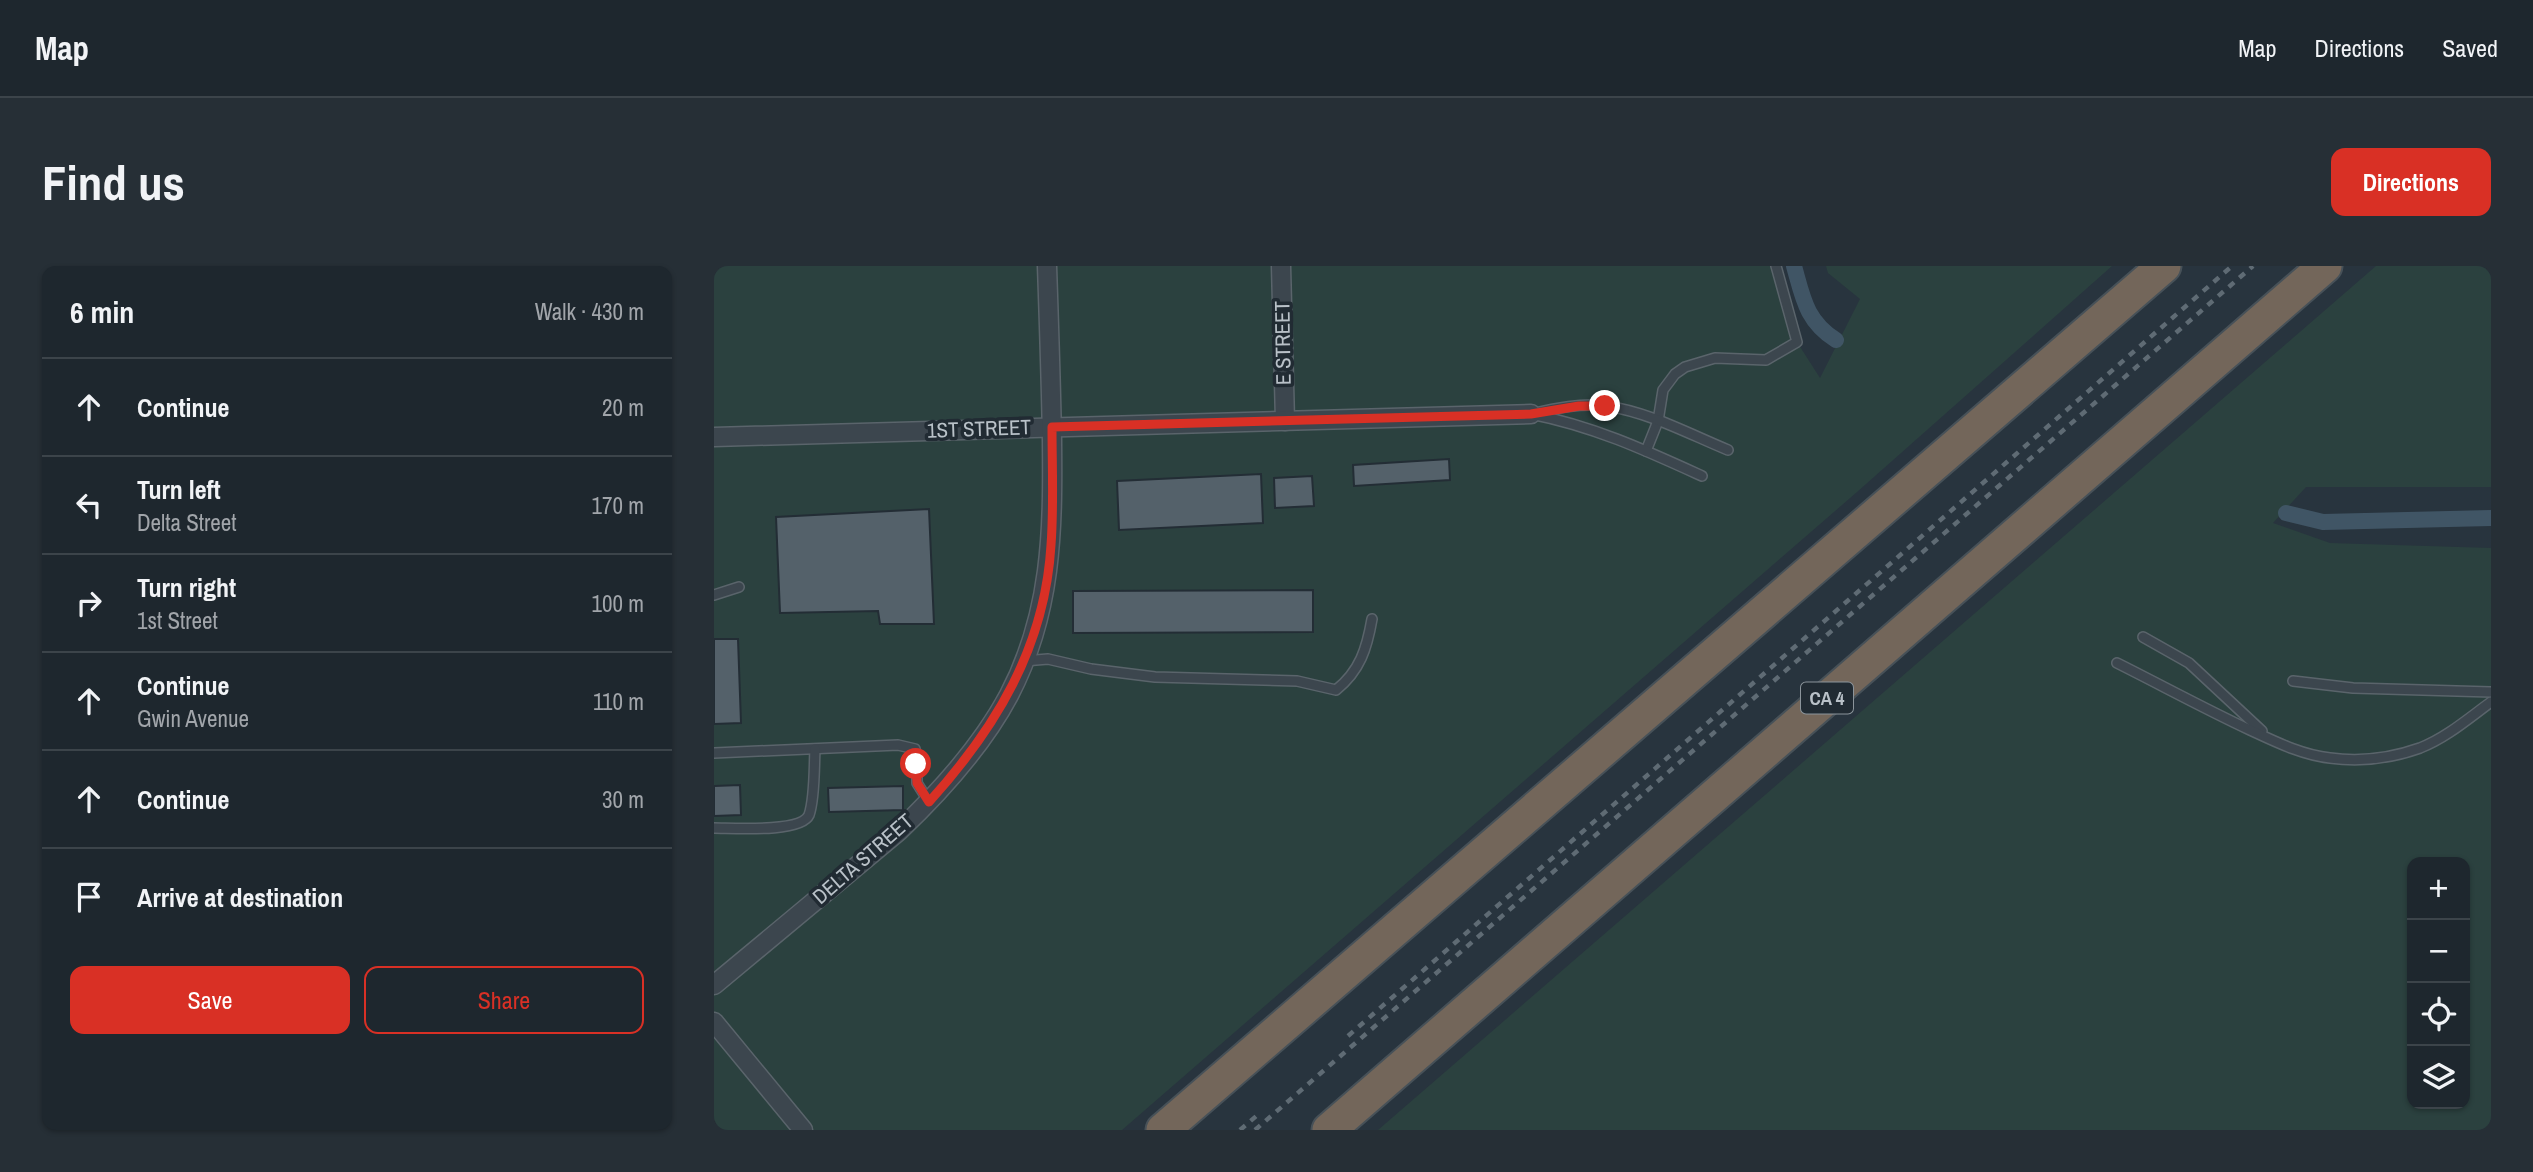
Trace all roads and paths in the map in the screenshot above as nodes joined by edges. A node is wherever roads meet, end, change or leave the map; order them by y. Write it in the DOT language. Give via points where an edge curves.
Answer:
graph roads {
  1 [pos="1047,266"];
  2 [pos="1281,266"];
  3 [pos="1776,266"];
  4 [pos="2164,266"];
  5 [pos="2325,266"];
  6 [pos="1531,414"];
  7 [pos="1285,421"];
  8 [pos="1658,421"];
  9 [pos="1052,427"];
  10 [pos="714,437"];
  11 [pos="1728,450"];
  12 [pos="1646,451"];
  13 [pos="1702,476"];
  14 [pos="739,587"];
  15 [pos="714,595"];
  16 [pos="1372,619"];
  17 [pos="2143,637"];
  18 [pos="1024,661"];
  19 [pos="2117,663"];
  20 [pos="2293,681"];
  21 [pos="2491,692"];
  22 [pos="2491,702"];
  23 [pos="2271,739"];
  24 [pos="815,749"];
  25 [pos="714,753"];
  26 [pos="929,802"];
  27 [pos="714,828"];
  28 [pos="714,985"];
  29 [pos="714,1022"];
  30 [pos="803,1130"];
  31 [pos="1163,1130"];
  32 [pos="1329,1130"];
  1 -- 9 [label="street, DELTA STREET"];
  2 -- 7 [label="street, E STREET"];
  3 -- 8 [label="lane" via="1797,342 1766,360 1715,358 1685,367 1663,390"];
  4 -- 31 [label="highway"];
  5 -- 32 [label="highway, CA 4"];
  6 -- 7 [label="street, 1ST STREET"];
  6 -- 8 [label="lane" via="1605,406"];
  6 -- 12 [label="lane" via="1569,421"];
  7 -- 9 [label="street, 1ST STREET"];
  8 -- 11 [label="lane"];
  8 -- 12 [label="lane"];
  9 -- 10 [label="street, 1ST STREET"];
  9 -- 18 [label="street, DELTA STREET" via="1046,589"];
  12 -- 13 [label="lane"];
  14 -- 15 [label="lane"];
  16 -- 18 [label="lane" via="1359,666 1336,690 1297,681 1155,677 1048,659"];
  17 -- 23 [label="lane" via="2189,663"];
  18 -- 26 [label="street, DELTA STREET" via="994,721"];
  19 -- 23 [label="lane"];
  20 -- 21 [label="lane" via="2353,688"];
  22 -- 23 [label="lane" via="2449,732 2389,757 2329,758"];
  24 -- 25 [label="lane"];
  24 -- 26 [label="lane" via="915,749 917,783"];
  24 -- 27 [label="lane" via="811,804 802,822 785,827"];
  26 -- 28 [label="street, DELTA STREET"];
  29 -- 30 [label="street"];
}
